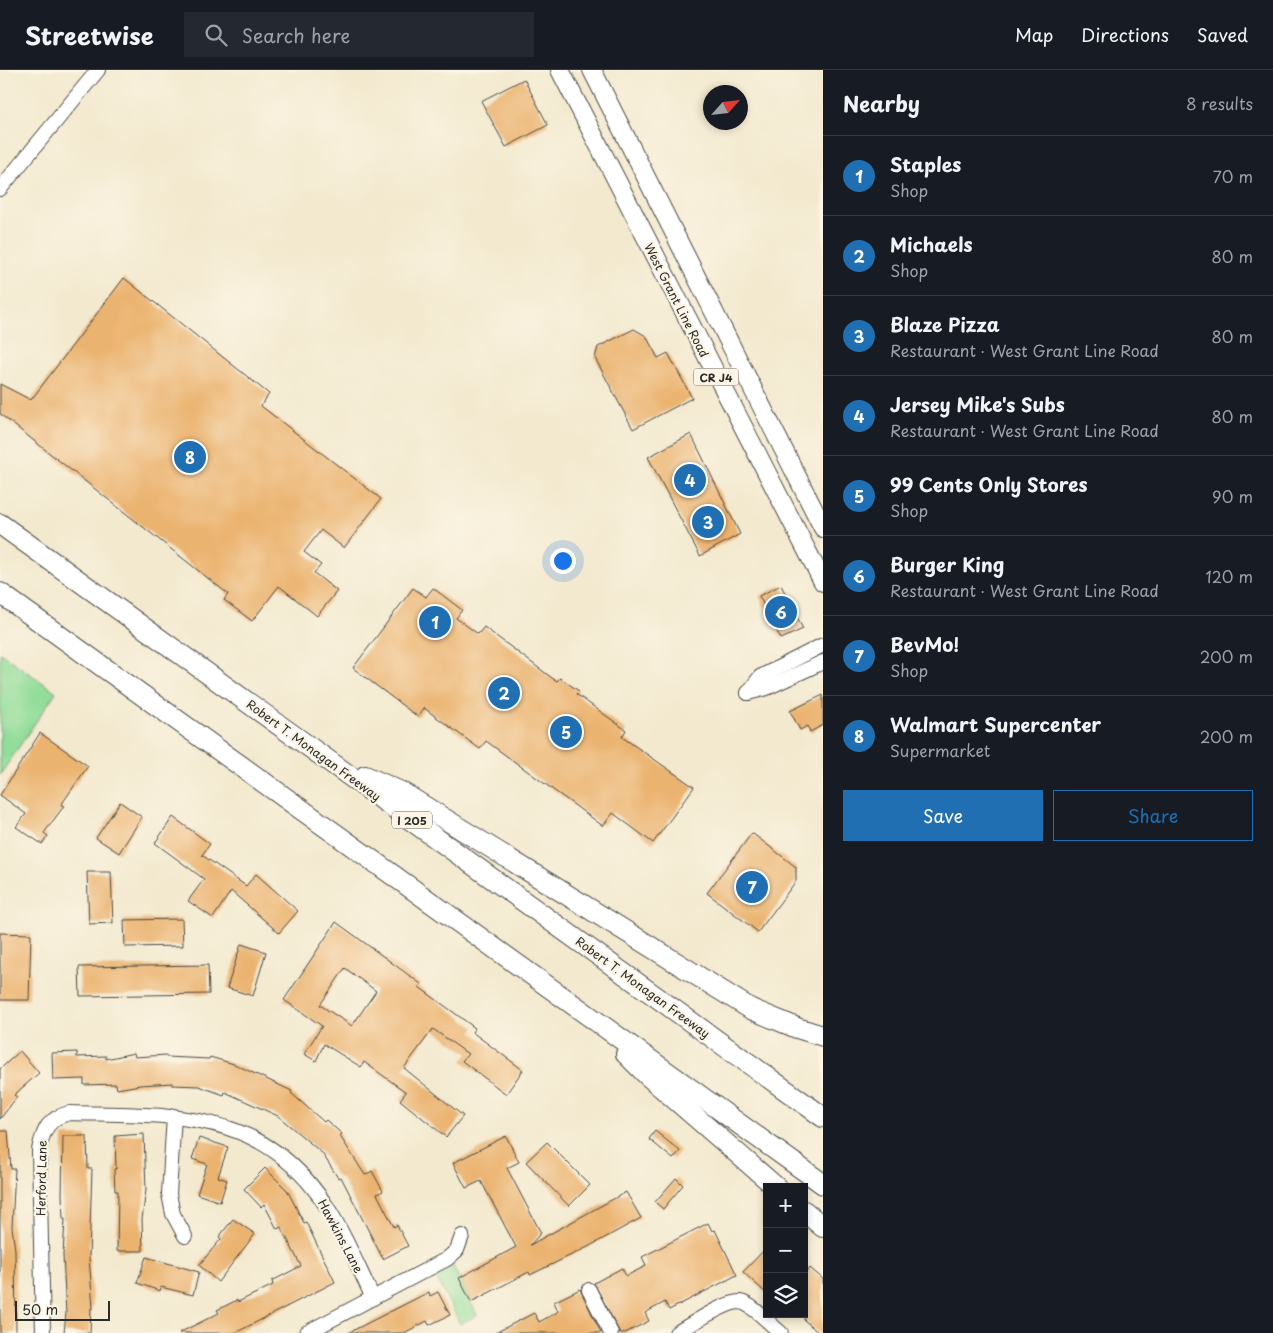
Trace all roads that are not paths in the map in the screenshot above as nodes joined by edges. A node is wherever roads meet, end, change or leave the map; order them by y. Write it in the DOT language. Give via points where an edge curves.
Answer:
graph roads {
  1 [pos="98,70"];
  2 [pos="560,70"];
  3 [pos="592,70"];
  4 [pos="0,189"];
  5 [pos="0,524"];
  6 [pos="823,528"];
  7 [pos="823,582"];
  8 [pos="0,593"];
  9 [pos="823,645"];
  10 [pos="823,662"];
  11 [pos="327,759"];
  12 [pos="592,1018"];
  13 [pos="823,1036"];
  14 [pos="174,1116"];
  15 [pos="823,1116"];
  16 [pos="771,1183"];
  17 [pos="823,1184"];
  18 [pos="808,1214"];
  19 [pos="823,1227"];
  20 [pos="185,1236"];
  21 [pos="462,1236"];
  22 [pos="589,1290"];
  23 [pos="373,1298"];
  24 [pos="43,1333"];
  25 [pos="306,1333"];
  26 [pos="611,1333"];
  27 [pos="676,1333"];
  28 [pos="781,1333"];
  1 -- 4 [label="street"];
  2 -- 7 [label="main road, West Grant Line Road / CR J4"];
  3 -- 6 [label="main road, CR J4"];
  5 -- 11 [label="highway, Robert T. Monagan Freeway / I 205"];
  8 -- 12 [label="highway"];
  9 -- 10 [label="street" via="760,677 748,693 767,688"];
  11 -- 13 [label="highway" via="403,793 751,1009"];
  11 -- 15 [label="highway, Robert T. Monagan Freeway / I 205"];
  12 -- 16 [label="highway" via="647,1076"];
  12 -- 17 [label="highway"];
  14 -- 20 [label="street" via="169,1194 173,1214"];
  14 -- 23 [label="street, Hawkins Lane" via="224,1125 256,1138 287,1160 311,1184 330,1211"];
  14 -- 24 [label="street, Herford Lane" via="70,1113 47,1124 40,1150"];
  18 -- 19 [label="highway"];
  21 -- 23 [label="street" via="457,1250 447,1259"];
  22 -- 26 [label="street"];
  23 -- 25 [label="street"];
  27 -- 28 [label="street" via="741,1302"];
}
